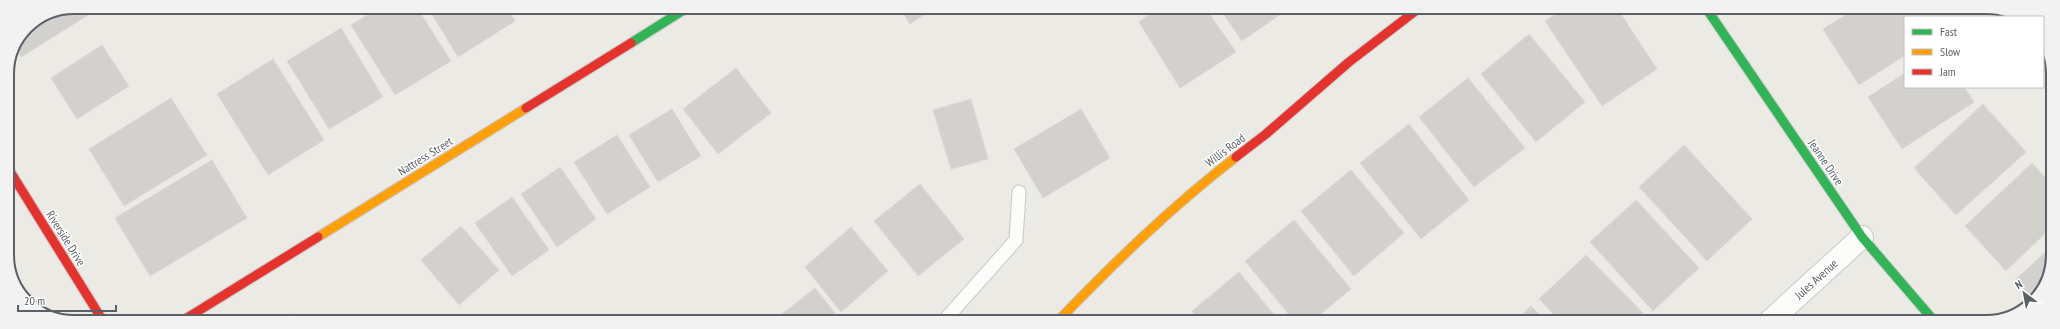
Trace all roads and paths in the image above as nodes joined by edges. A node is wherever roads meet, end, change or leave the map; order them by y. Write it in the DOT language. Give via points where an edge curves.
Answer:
graph roads {
  1 [pos="677,14"];
  2 [pos="1411,14"];
  3 [pos="1710,14"];
  4 [pos="14,178"];
  5 [pos="1019,192"];
  6 [pos="1862,237"];
  7 [pos="99,315"];
  8 [pos="193,315"];
  9 [pos="952,315"];
  10 [pos="1064,315"];
  11 [pos="1777,315"];
  12 [pos="1929,315"];
  1 -- 8 [label="street, Nattress Street"];
  2 -- 10 [label="street, Willis Road" via="1196,188 1108,269"];
  3 -- 6 [label="street, Jeanne Drive"];
  4 -- 7 [label="street, Riverside Drive"];
  5 -- 9 [label="lane" via="1016,240"];
  6 -- 11 [label="street, Jules Avenue"];
  6 -- 12 [label="street, Jeanne Drive"];
}
